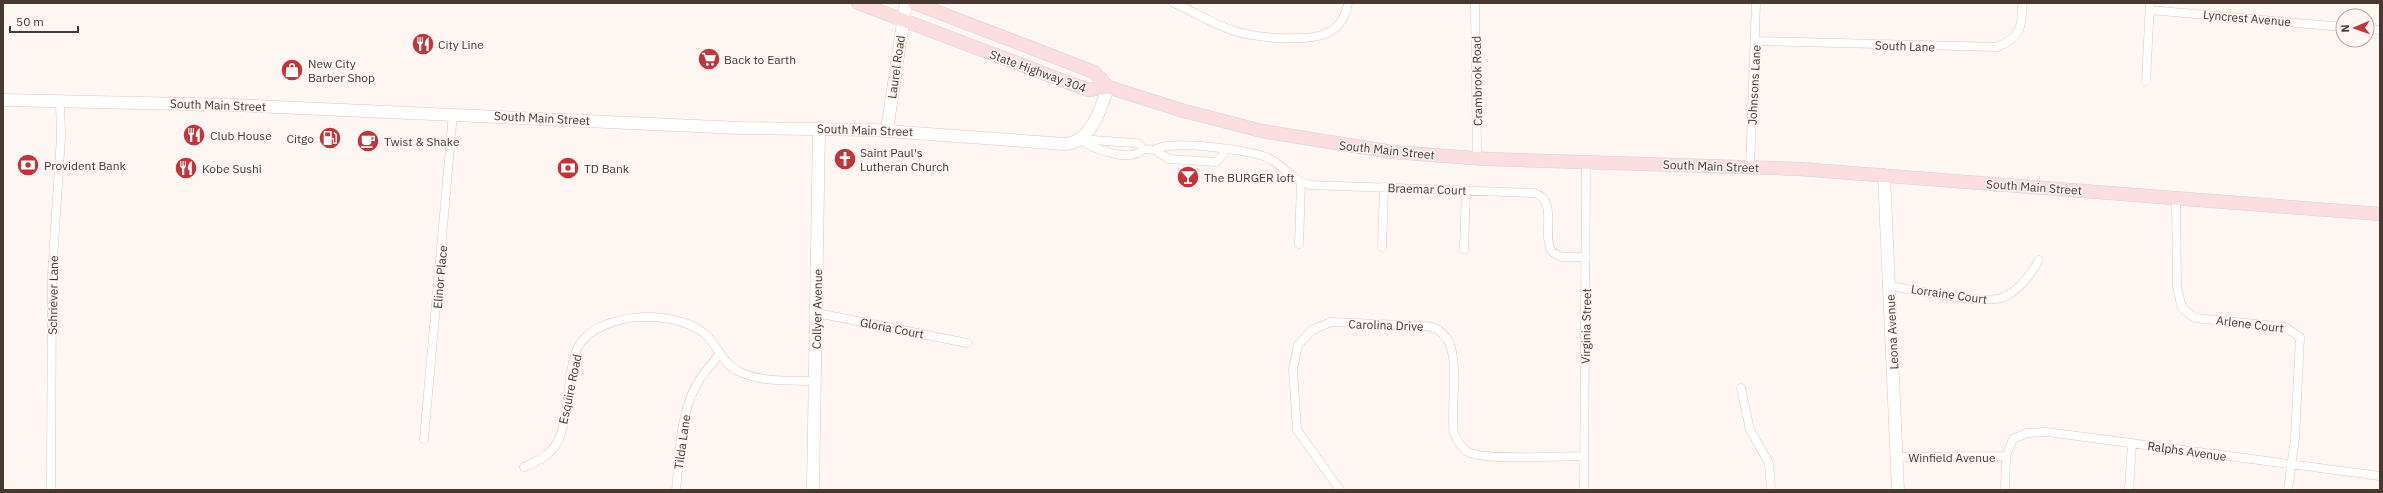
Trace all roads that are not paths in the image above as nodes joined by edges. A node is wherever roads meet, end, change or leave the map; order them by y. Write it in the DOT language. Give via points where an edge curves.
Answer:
graph roads {
  1 [pos="858,3"];
  2 [pos="906,3"];
  3 [pos="914,3"];
  4 [pos="1174,3"];
  5 [pos="1348,3"];
  6 [pos="1475,3"];
  7 [pos="1756,3"];
  8 [pos="2022,3"];
  9 [pos="2150,6"];
  10 [pos="903,21"];
  11 [pos="2335,25"];
  12 [pos="1756,41"];
  13 [pos="2146,81"];
  14 [pos="1108,88"];
  15 [pos="3,100"];
  16 [pos="60,101"];
  17 [pos="453,114"];
  18 [pos="819,128"];
  19 [pos="887,130"];
  20 [pos="1079,139"];
  21 [pos="1143,149"];
  22 [pos="1155,150"];
  23 [pos="1227,150"];
  24 [pos="1477,158"];
  25 [pos="1586,162"];
  26 [pos="1750,167"];
  27 [pos="1884,175"];
  28 [pos="1301,182"];
  29 [pos="1384,187"];
  30 [pos="1466,190"];
  31 [pos="2176,198"];
  32 [pos="2380,214"];
  33 [pos="1298,244"];
  34 [pos="1382,247"];
  35 [pos="1464,249"];
  36 [pos="1586,257"];
  37 [pos="2039,260"];
  38 [pos="1889,286"];
  39 [pos="817,313"];
  40 [pos="967,343"];
  41 [pos="719,354"];
  42 [pos="816,381"];
  43 [pos="1741,388"];
  44 [pos="424,439"];
  45 [pos="2132,443"];
  46 [pos="1584,456"];
  47 [pos="2006,456"];
  48 [pos="1898,457"];
  49 [pos="2292,465"];
  50 [pos="524,467"];
  51 [pos="2380,476"];
  52 [pos="51,490"];
  53 [pos="676,490"];
  54 [pos="813,490"];
  55 [pos="1340,490"];
  56 [pos="1584,490"];
  57 [pos="1771,490"];
  58 [pos="1898,490"];
  59 [pos="2005,490"];
  60 [pos="2130,490"];
  61 [pos="2288,490"];
  1 -- 10 [label="main road, State Highway 304"];
  2 -- 10 [label="street, Laurel Road"];
  3 -- 14 [label="main road, State Highway 304" via="1094,72"];
  4 -- 5 [label="street" via="1238,32 1281,39 1309,37 1330,31 1345,17"];
  6 -- 24 [label="street, Crambrook Road"];
  7 -- 12 [label="street, Johnsons Lane"];
  8 -- 12 [label="street, South Lane" via="2019,32 2010,42 1997,48"];
  9 -- 11 [label="street, Lyncrest Avenue"];
  9 -- 13 [label="street"];
  10 -- 14 [label="main road, State Highway 304" via="1088,90"];
  10 -- 19 [label="street, Laurel Road"];
  12 -- 26 [label="street, Johnsons Lane"];
  14 -- 20 [label="street" via="1094,121"];
  14 -- 24 [label="main road, South Main Street" via="1199,116 1278,134 1375,150"];
  15 -- 16 [label="street, South Main Street"];
  16 -- 17 [label="street, South Main Street" via="217,104"];
  16 -- 52 [label="street, Schriever Lane" via="58,209 52,275"];
  17 -- 18 [label="street, South Main Street" via="732,128"];
  17 -- 44 [label="street, Elinor Place"];
  18 -- 19 [label="street, South Main Street"];
  18 -- 39 [label="street, Collyer Avenue"];
  19 -- 20 [label="street, South Main Street" via="1065,144"];
  20 -- 21 [label="street, South Main Street" via="1133,142"];
  20 -- 21 [label="street, South Main Street" via="1107,152 1135,154"];
  21 -- 22 [label="street, South Main Street"];
  22 -- 23 [label="street, South Main Street" via="1169,144"];
  22 -- 23 [label="street, South Main Street" via="1173,160 1212,162 1220,160"];
  23 -- 28 [label="street, Braemar Court" via="1266,157"];
  24 -- 25 [label="main road, South Main Street"];
  25 -- 26 [label="main road, South Main Street"];
  25 -- 36 [label="street, Virginia Street"];
  26 -- 27 [label="main road, South Main Street"];
  27 -- 31 [label="main road, South Main Street"];
  27 -- 38 [label="street, Leona Avenue"];
  28 -- 29 [label="street, Braemar Court" via="1315,185"];
  28 -- 33 [label="street"];
  29 -- 30 [label="street, Braemar Court"];
  29 -- 34 [label="street"];
  30 -- 35 [label="street"];
  30 -- 36 [label="street, Braemar Court" via="1530,192 1541,195 1548,205 1547,239 1552,252 1562,257"];
  31 -- 32 [label="main road, South Main Street"];
  31 -- 49 [label="street, Arlene Court" via="2177,287 2182,308 2195,318 2285,327 2300,337"];
  36 -- 46 [label="street, Virginia Street"];
  37 -- 38 [label="street, Lorraine Court" via="2029,277 2004,298 1987,300"];
  38 -- 48 [label="street, Leona Avenue"];
  39 -- 40 [label="street, Gloria Court"];
  39 -- 42 [label="street, Collyer Avenue"];
  41 -- 42 [label="street, Esquire Road" via="737,371 759,379"];
  41 -- 50 [label="street, Esquire Road" via="707,336 687,324 660,318 630,317 601,326 579,345 572,367 560,433 552,449 540,460"];
  41 -- 53 [label="street, Tilda Lane" via="701,377 688,404 682,426"];
  42 -- 54 [label="street, Collyer Avenue"];
  43 -- 57 [label="street" via="1750,430 1769,463"];
  45 -- 47 [label="street, Ralphs Avenue" via="2047,432 2026,433 2013,439"];
  45 -- 49 [label="street, Ralphs Avenue"];
  45 -- 60 [label="street"];
  46 -- 55 [label="street, Carolina Drive" via="1485,457 1468,452 1459,444 1454,433 1452,349 1444,333 1425,326 1331,322 1312,330 1298,345 1293,369 1298,430"];
  46 -- 56 [label="street, Virginia Street"];
  47 -- 48 [label="street, Winfield Avenue"];
  47 -- 59 [label="street"];
  48 -- 58 [label="street, Leona Avenue"];
  49 -- 51 [label="street, Ralphs Avenue"];
  49 -- 61 [label="street, Arlene Court"];
}
